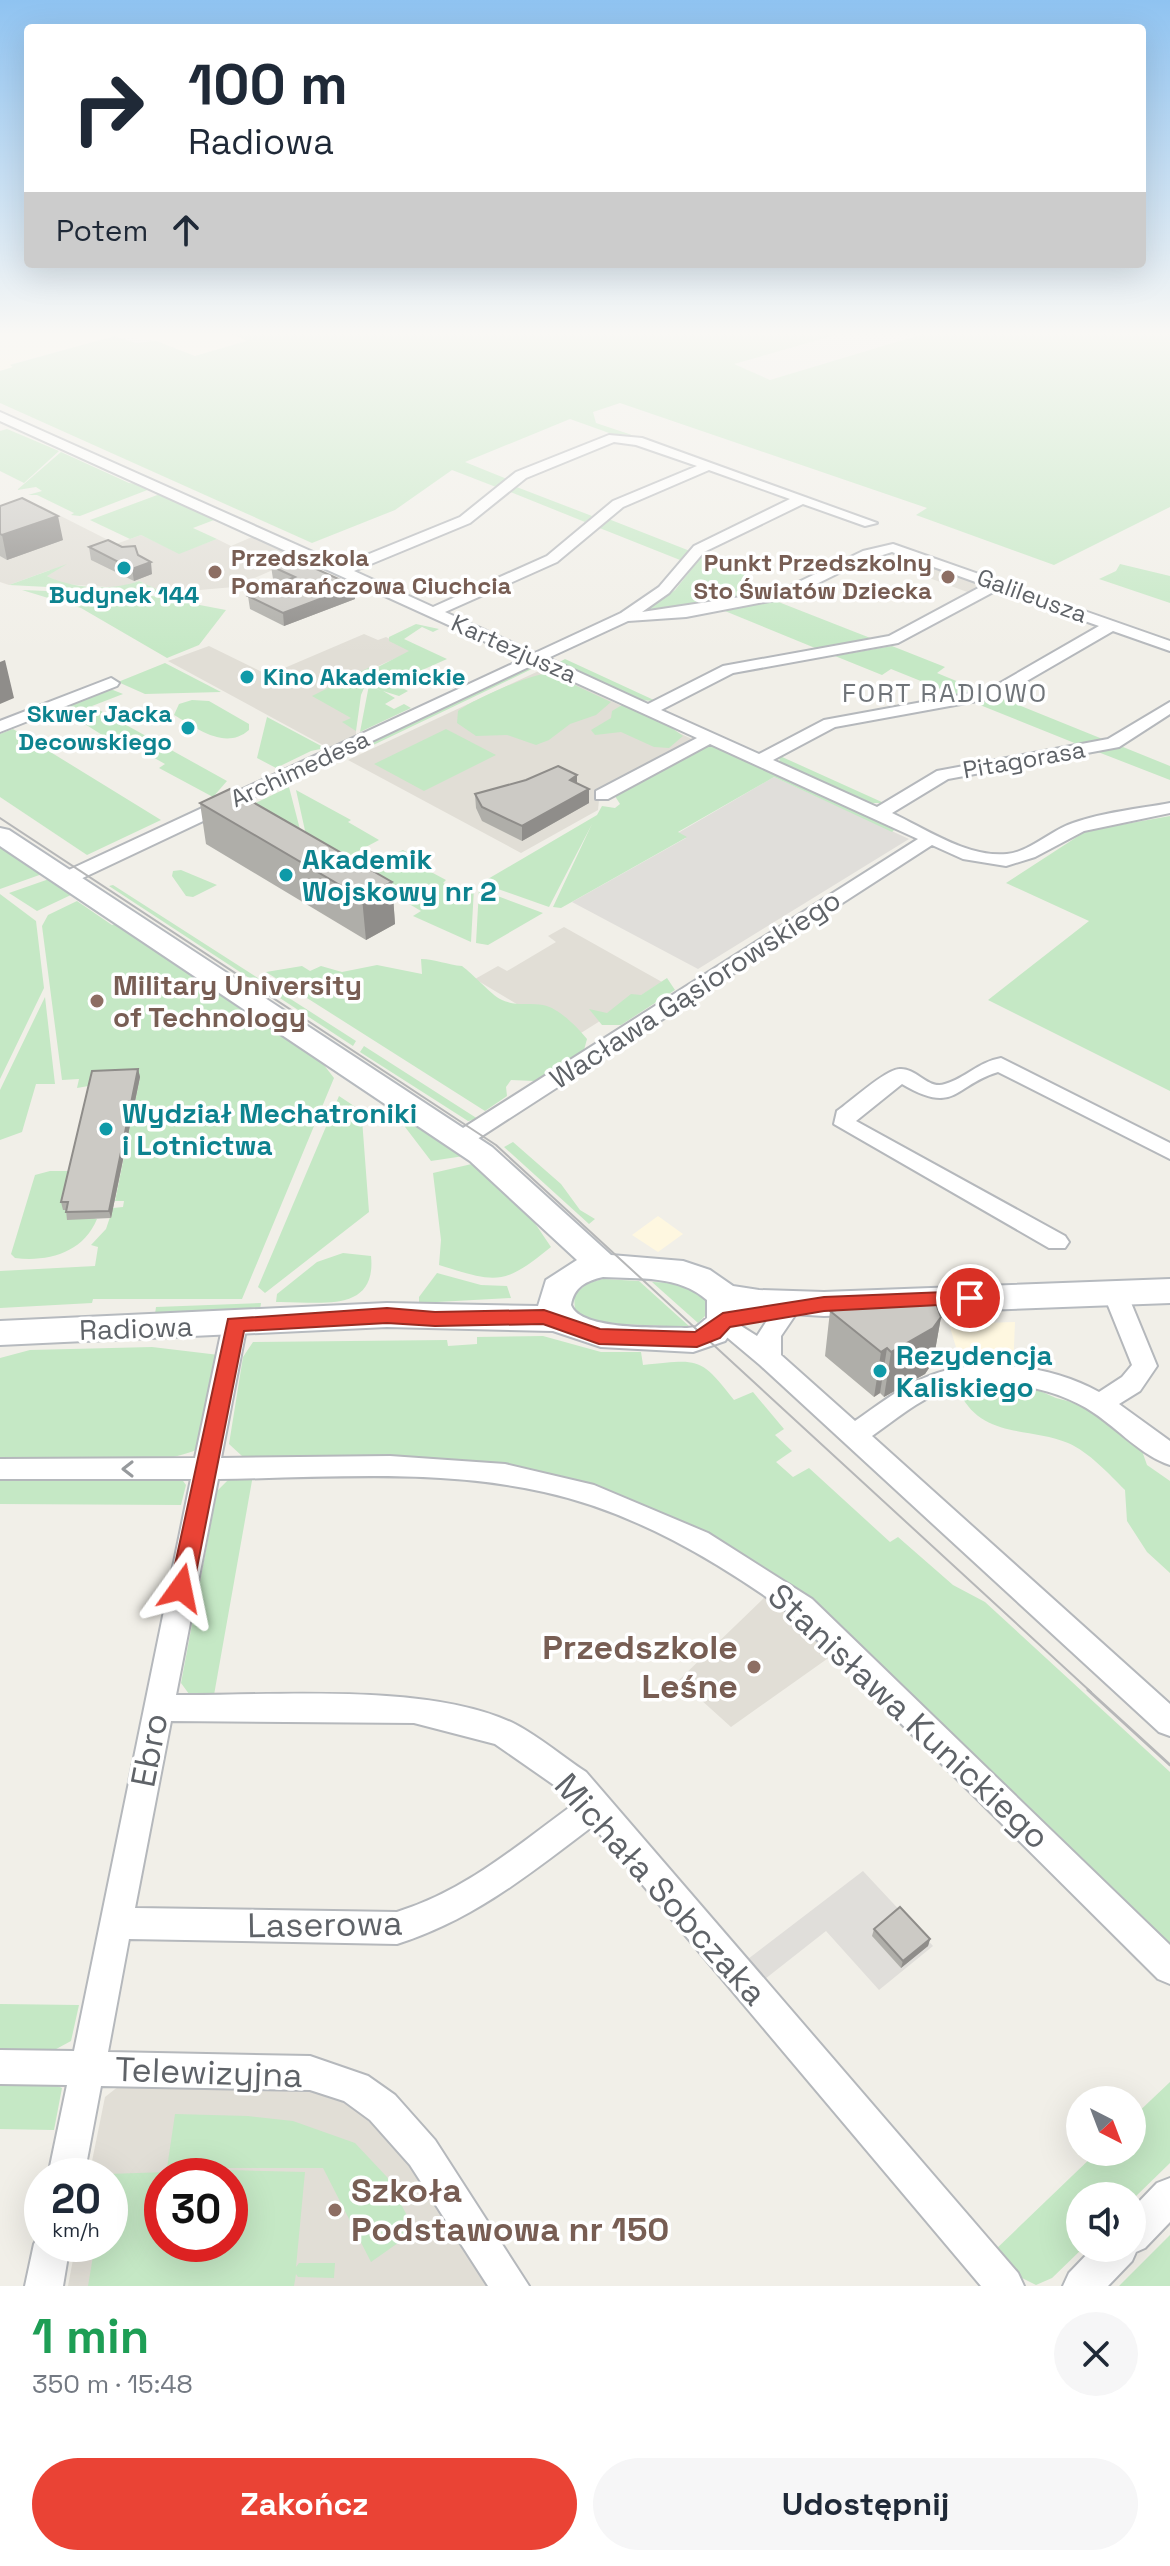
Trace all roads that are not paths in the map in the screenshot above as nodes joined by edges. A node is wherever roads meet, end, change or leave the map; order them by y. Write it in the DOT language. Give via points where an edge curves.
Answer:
graph roads {
  1 [pos="55,441"];
  2 [pos="607,441"];
  3 [pos="635,441"];
  4 [pos="708,466"];
  5 [pos="802,499"];
  6 [pos="870,523"];
  7 [pos="343,570"];
  8 [pos="998,583"];
  9 [pos="433,612"];
  10 [pos="626,616"];
  11 [pos="1112,625"];
  12 [pos="1170,646"];
  13 [pos="535,658"];
  14 [pos="111,683"];
  15 [pos="1170,707"];
  16 [pos="648,710"];
  17 [pos="0,727"];
  18 [pos="709,738"];
  19 [pos="760,760"];
  20 [pos="602,795"];
  21 [pos="1170,808"];
  22 [pos="878,814"];
  23 [pos="0,835"];
  24 [pos="931,838"];
  25 [pos="65,879"];
  26 [pos="460,1140"];
  27 [pos="1170,1152"];
  28 [pos="536,1205"];
  29 [pos="1057,1242"];
  30 [pos="603,1266"];
  31 [pos="1170,1291"];
  32 [pos="1115,1293"];
  33 [pos="561,1297"];
  34 [pos="824,1304"];
  35 [pos="786,1311"];
  36 [pos="726,1323"];
  37 [pos="235,1324"];
  38 [pos="0,1333"];
  39 [pos="769,1358"];
  40 [pos="1100,1404"];
  41 [pos="854,1435"];
  42 [pos="1170,1455"];
  43 [pos="206,1468"];
  44 [pos="0,1469"];
  45 [pos="157,1708"];
  46 [pos="1170,1723"];
  47 [pos="594,1807"];
  48 [pos="117,1923"];
  49 [pos="1170,1968"];
  50 [pos="0,2067"];
  51 [pos="90,2068"];
  52 [pos="70,2158"];
  53 [pos="1170,2196"];
  54 [pos="1146,2221"];
  55 [pos="49,2262"];
  56 [pos="1105,2262"];
  57 [pos="44,2286"];
  58 [pos="510,2286"];
  59 [pos="1005,2286"];
  60 [pos="1082,2286"];
  1 -- 7 [label="street, Kartezjusza"];
  2 -- 7 [label="street" via="514,479 465,520"];
  3 -- 4 [label="street"];
  4 -- 5 [label="street"];
  4 -- 9 [label="street" via="618,504 552,559"];
  5 -- 6 [label="street"];
  5 -- 10 [label="street" via="699,549 664,590"];
  7 -- 9 [label="street, Kartezjusza"];
  8 -- 10 [label="street, Galileusza" via="898,549 875,552 784,595"];
  8 -- 11 [label="street, Galileusza"];
  8 -- 16 [label="street" via="893,640 729,669"];
  9 -- 13 [label="street, Kartezjusza"];
  10 -- 13 [label="street, Archimedesa"];
  11 -- 12 [label="street, Galileusza"];
  11 -- 19 [label="street" via="993,694 830,723"];
  13 -- 16 [label="street, Kartezjusza"];
  13 -- 25 [label="street, Archimedesa"];
  14 -- 17 [label="street"];
  15 -- 22 [label="street, Pitagorasa" via="1113,743 943,775"];
  16 -- 18 [label="street, Kartezjusza"];
  18 -- 19 [label="street, Kartezjusza"];
  18 -- 20 [label="street"];
  19 -- 22 [label="street, Kartezjusza"];
  21 -- 24 [label="street, Kartezjusza" via="1079,826 1017,860 989,861"];
  22 -- 24 [label="street, Kartezjusza"];
  23 -- 25 [label="main road"];
  24 -- 26 [label="street, Wacława Gąsiorowskiego"];
  25 -- 26 [label="main road"];
  26 -- 28 [label="main road"];
  27 -- 29 [label="street" via="1001,1065 986,1065 954,1089 935,1092 901,1075 845,1116 845,1124"];
  28 -- 30 [label="main road"];
  28 -- 33 [label="main road" via="570,1264"];
  30 -- 33 [label="main road"];
  30 -- 36 [label="main road" via="693,1273"];
  31 -- 32 [label="main road"];
  32 -- 34 [label="main road"];
  32 -- 40 [label="street" via="1145,1366 1131,1384"];
  33 -- 36 [label="main road" via="573,1328 599,1336 697,1339"];
  33 -- 37 [label="main road, Radiowa" via="435,1319 415,1315"];
  34 -- 35 [label="main road"];
  34 -- 36 [label="main road" via="759,1302"];
  35 -- 36 [label="main road"];
  35 -- 39 [label="street" via="769,1335"];
  36 -- 39 [label="street"];
  37 -- 38 [label="main road, Radiowa"];
  37 -- 43 [label="street, Ebro"];
  39 -- 41 [label="street"];
  40 -- 41 [label="street" via="1056,1384 957,1378 932,1385"];
  40 -- 42 [label="street"];
  41 -- 46 [label="street"];
  43 -- 44 [label="street, Stanisława Kunickiego, one-way"];
  43 -- 45 [label="street, Ebro"];
  43 -- 49 [label="street, Stanisława Kunickiego" via="406,1467 505,1474 553,1484 695,1537 802,1607"];
  45 -- 47 [label="street, Michała Sobczaka" via="414,1710 445,1716 505,1734 575,1782"];
  45 -- 48 [label="street, Ebro"];
  47 -- 48 [label="street, Laserowa" via="456,1907 397,1928"];
  47 -- 59 [label="street, Michała Sobczaka"];
  48 -- 51 [label="street, Ebro"];
  50 -- 51 [label="street, Telewizyjna"];
  51 -- 52 [label="street, Ebro"];
  51 -- 58 [label="street, Telewizyjna" via="310,2073 361,2092 404,2127"];
  53 -- 54 [label="street"];
  55 -- 57 [label="street"];
  56 -- 60 [label="street"];
}
